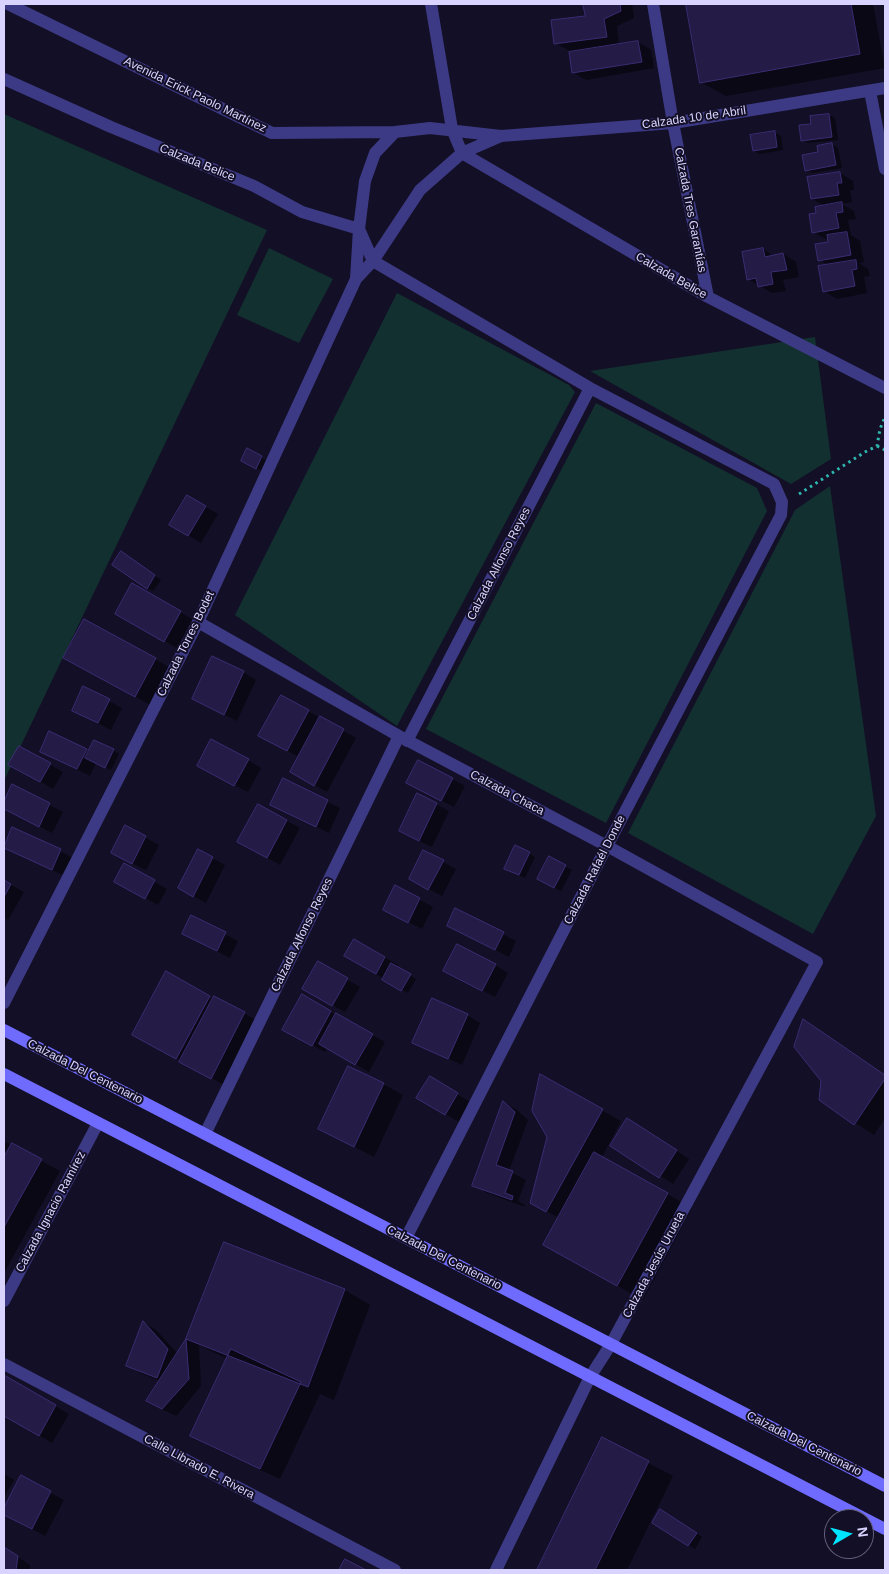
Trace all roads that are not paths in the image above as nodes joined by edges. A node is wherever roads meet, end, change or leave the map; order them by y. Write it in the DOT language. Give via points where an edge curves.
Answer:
graph roads {
  1 [pos="8,4"];
  2 [pos="431,4"];
  3 [pos="653,4"];
  4 [pos="4,79"];
  5 [pos="885,88"];
  6 [pos="870,90"];
  7 [pos="673,124"];
  8 [pos="452,129"];
  9 [pos="395,132"];
  10 [pos="501,136"];
  11 [pos="462,153"];
  12 [pos="885,169"];
  13 [pos="359,229"];
  14 [pos="373,261"];
  15 [pos="356,279"];
  16 [pos="708,297"];
  17 [pos="590,388"];
  18 [pos="885,388"];
  19 [pos="198,622"];
  20 [pos="403,739"];
  21 [pos="607,846"];
  22 [pos="817,962"];
  23 [pos="4,1003"];
  24 [pos="4,1030"];
  25 [pos="4,1074"];
  26 [pos="98,1122"];
  27 [pos="205,1134"];
  28 [pos="406,1238"];
  29 [pos="4,1301"];
  30 [pos="611,1344"];
  31 [pos="4,1364"];
  32 [pos="590,1377"];
  33 [pos="885,1486"];
  34 [pos="885,1529"];
  35 [pos="394,1570"];
  36 [pos="496,1570"];
  1 -- 9 [label="street, Avenida Erick Paolo Martínez" via="272,133"];
  2 -- 8 [label="street"];
  3 -- 7 [label="street, Calzada Tres Garantías"];
  4 -- 13 [label="street, Calzada Belice" via="254,186 302,212"];
  5 -- 6 [label="street, Calzada 10 de Abril"];
  6 -- 7 [label="street, Calzada 10 de Abril"];
  6 -- 12 [label="street"];
  7 -- 10 [label="street, Calzada 10 de Abril"];
  7 -- 16 [label="street, Calzada Tres Garantías"];
  8 -- 9 [label="street"];
  8 -- 10 [label="street, Calzada 10 de Abril"];
  8 -- 11 [label="street"];
  9 -- 13 [label="street, Calzada Torres Bodet" via="375,153 364,181"];
  10 -- 11 [label="street, Calzada 10 de Abril"];
  11 -- 14 [label="street, Calzada Torres Bodet" via="420,190"];
  11 -- 16 [label="street, Calzada Belice"];
  13 -- 14 [label="street"];
  13 -- 15 [label="street, Calzada Torres Bodet"];
  14 -- 15 [label="street, Calzada Torres Bodet"];
  14 -- 17 [label="street"];
  15 -- 19 [label="street, Calzada Torres Bodet"];
  16 -- 18 [label="street, Calzada Belice"];
  17 -- 20 [label="street, Calzada Alfonso Reyes"];
  17 -- 21 [label="street, Calzada Rafaél Donde" via="774,484 782,502 781,515"];
  19 -- 20 [label="street, Calzada Chaca"];
  19 -- 23 [label="street, Calzada Torres Bodet"];
  20 -- 21 [label="street, Calzada Chaca"];
  20 -- 27 [label="street, Calzada Alfonso Reyes"];
  21 -- 22 [label="street, Calzada Chaca"];
  21 -- 28 [label="street, Calzada Rafaél Donde"];
  22 -- 30 [label="street, Calzada Jesús Urueta"];
  24 -- 27 [label="main road, Calzada Del Centenario"];
  25 -- 26 [label="main road"];
  26 -- 29 [label="street, Calzada Ignacio Ramírez"];
  26 -- 32 [label="main road"];
  27 -- 28 [label="main road, Calzada Del Centenario"];
  28 -- 30 [label="main road, Calzada Del Centenario"];
  30 -- 32 [label="street, Calzada Jesús Urueta"];
  30 -- 33 [label="main road, Calzada Del Centenario"];
  31 -- 35 [label="street, Calle Librado E. Rivera"];
  32 -- 34 [label="main road"];
  32 -- 36 [label="street, Calzada Jesús Urueta"];
}
